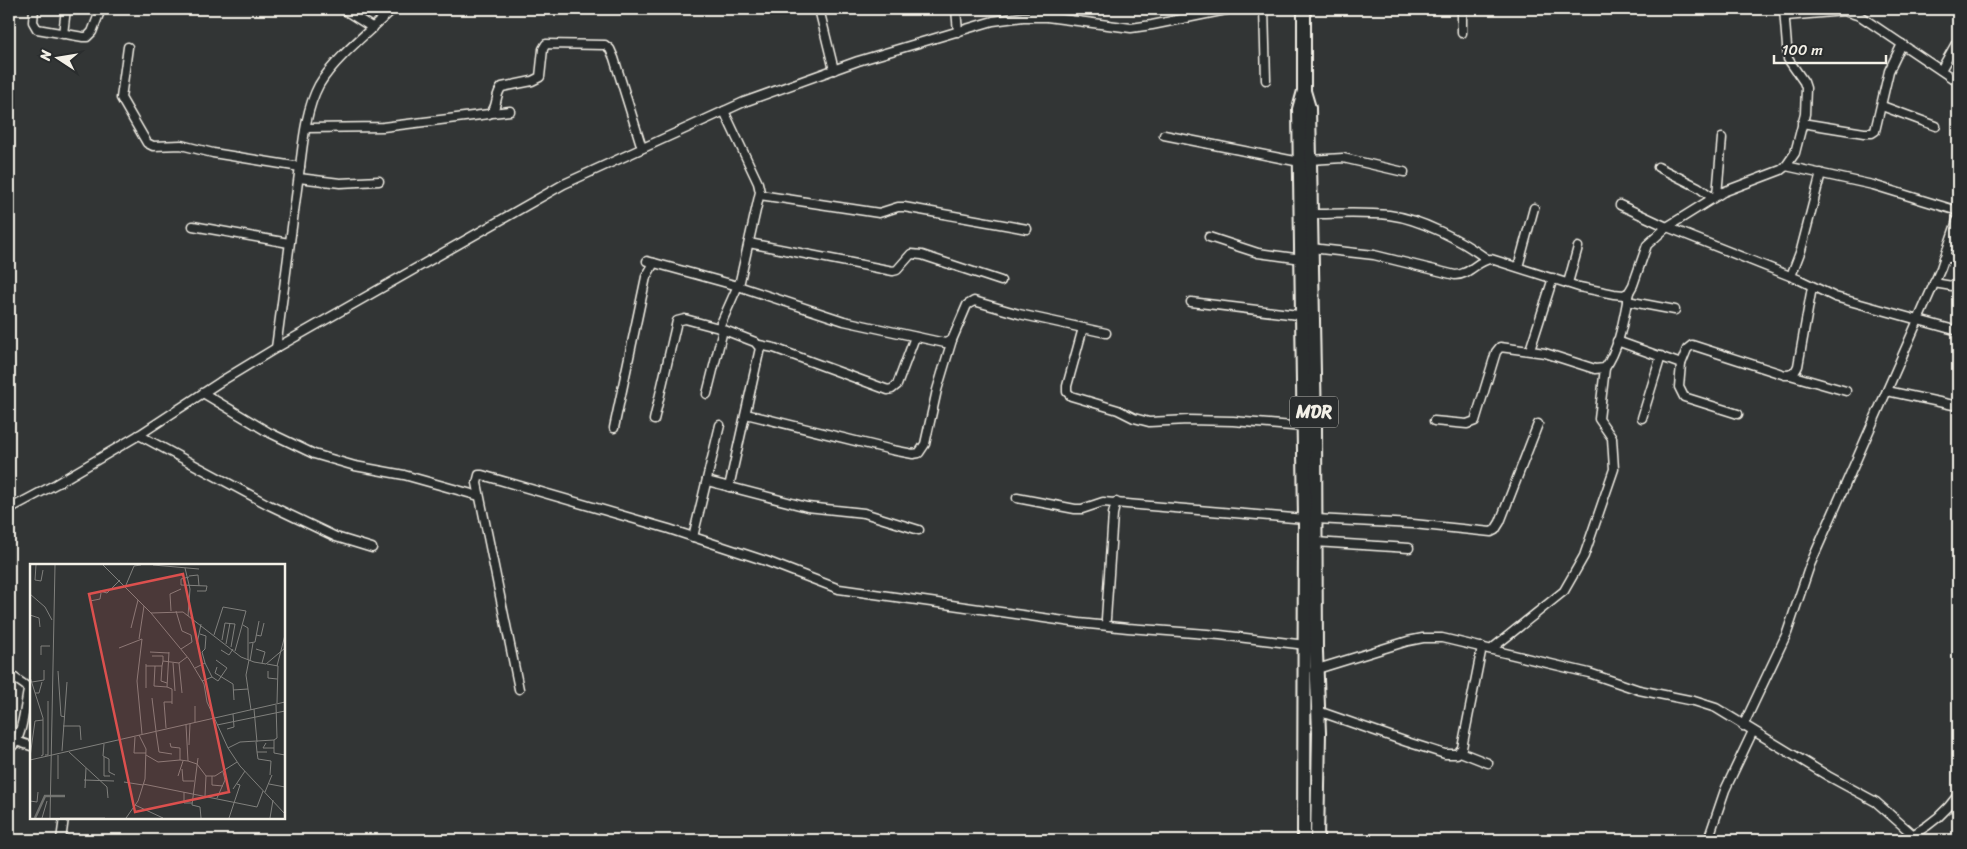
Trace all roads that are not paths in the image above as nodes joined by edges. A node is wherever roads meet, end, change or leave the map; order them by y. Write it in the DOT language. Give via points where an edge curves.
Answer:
graph roads {
  1 [pos="34,9"];
  2 [pos="66,9"];
  3 [pos="101,9"];
  4 [pos="343,9"];
  5 [pos="393,9"];
  6 [pos="819,9"];
  7 [pos="956,9"];
  8 [pos="1231,9"];
  9 [pos="1264,9"];
  10 [pos="1304,9"];
  11 [pos="1462,9"];
  12 [pos="1785,12"];
  13 [pos="373,28"];
  14 [pos="958,32"];
  15 [pos="1462,33"];
  16 [pos="63,34"];
  17 [pos="1958,40"];
  18 [pos="1902,44"];
  19 [pos="128,47"];
  20 [pos="834,70"];
  21 [pos="1941,70"];
  22 [pos="1266,80"];
  23 [pos="1958,82"];
  24 [pos="1882,106"];
  25 [pos="510,111"];
  26 [pos="724,111"];
  27 [pos="492,113"];
  28 [pos="1802,123"];
  29 [pos="1936,126"];
  30 [pos="306,128"];
  31 [pos="1164,135"];
  32 [pos="1722,138"];
  33 [pos="642,148"];
  34 [pos="1305,161"];
  35 [pos="300,166"];
  36 [pos="1786,166"];
  37 [pos="1658,167"];
  38 [pos="1404,172"];
  39 [pos="1821,173"];
  40 [pos="299,178"];
  41 [pos="379,181"];
  42 [pos="760,195"];
  43 [pos="1715,196"];
  44 [pos="1620,205"];
  45 [pos="1534,208"];
  46 [pos="1958,211"];
  47 [pos="1311,214"];
  48 [pos="1958,218"];
  49 [pos="193,226"];
  50 [pos="1667,227"];
  51 [pos="1027,229"];
  52 [pos="1209,237"];
  53 [pos="289,243"];
  54 [pos="749,244"];
  55 [pos="1578,247"];
  56 [pos="1312,248"];
  57 [pos="1944,258"];
  58 [pos="1958,258"];
  59 [pos="1302,259"];
  60 [pos="1487,259"];
  61 [pos="1518,267"];
  62 [pos="1791,276"];
  63 [pos="1553,278"];
  64 [pos="1001,281"];
  65 [pos="1568,283"];
  66 [pos="1934,284"];
  67 [pos="738,286"];
  68 [pos="1812,287"];
  69 [pos="1958,287"];
  70 [pos="1628,296"];
  71 [pos="1192,302"];
  72 [pos="1675,310"];
  73 [pos="1308,317"];
  74 [pos="1917,320"];
  75 [pos="1083,328"];
  76 [pos="721,329"];
  77 [pos="1958,331"];
  78 [pos="1106,333"];
  79 [pos="915,337"];
  80 [pos="952,340"];
  81 [pos="1617,341"];
  82 [pos="759,345"];
  83 [pos="276,348"];
  84 [pos="1530,350"];
  85 [pos="1661,356"];
  86 [pos="1681,364"];
  87 [pos="1605,368"];
  88 [pos="1790,375"];
  89 [pos="1887,391"];
  90 [pos="1846,392"];
  91 [pos="203,393"];
  92 [pos="707,394"];
  93 [pos="1958,406"];
  94 [pos="746,414"];
  95 [pos="1738,414"];
  96 [pos="1642,418"];
  97 [pos="654,420"];
  98 [pos="1434,421"];
  99 [pos="1538,424"];
  100 [pos="720,425"];
  101 [pos="1304,427"];
  102 [pos="614,428"];
  103 [pos="139,435"];
  104 [pos="707,481"];
  105 [pos="729,487"];
  106 [pos="479,496"];
  107 [pos="1017,498"];
  108 [pos="1310,499"];
  109 [pos="1116,502"];
  110 [pos="9,509"];
  111 [pos="1310,519"];
  112 [pos="919,530"];
  113 [pos="693,537"];
  114 [pos="1315,542"];
  115 [pos="372,548"];
  116 [pos="1409,548"];
  117 [pos="1106,619"];
  118 [pos="1306,645"];
  119 [pos="1494,647"];
  120 [pos="1482,648"];
  121 [pos="1311,671"];
  122 [pos="9,674"];
  123 [pos="519,689"];
  124 [pos="1318,711"];
  125 [pos="1743,726"];
  126 [pos="1753,731"];
  127 [pos="16,741"];
  128 [pos="30,746"];
  129 [pos="9,748"];
  130 [pos="1460,752"];
  131 [pos="1488,763"];
  132 [pos="1958,795"];
  133 [pos="64,819"];
  134 [pos="1916,837"];
  135 [pos="61,840"];
  136 [pos="1304,840"];
  137 [pos="1317,840"];
  138 [pos="1708,840"];
  1 -- 16 [label="street" via="35,28"];
  2 -- 16 [label="street"];
  3 -- 16 [label="street" via="90,35"];
  4 -- 13 [label="street"];
  5 -- 13 [label="street"];
  6 -- 20 [label="street"];
  7 -- 14 [label="street"];
  8 -- 14 [label="street" via="1141,27 1023,17 994,21"];
  9 -- 22 [label="street"];
  10 -- 34 [label="main road, MDR" via="1304,91 1300,109"];
  11 -- 15 [label="street"];
  12 -- 18 [label="street" via="1852,13"];
  12 -- 28 [label="street" via="1788,59 1806,88"];
  13 -- 30 [label="street" via="319,85"];
  14 -- 20 [label="street"];
  17 -- 21 [label="street"];
  18 -- 21 [label="street"];
  18 -- 24 [label="street" via="1889,71"];
  19 -- 35 [label="street" via="121,98 147,143 153,146 181,145"];
  20 -- 26 [label="street"];
  21 -- 23 [label="street"];
  24 -- 28 [label="street" via="1877,128 1872,134"];
  24 -- 29 [label="street"];
  25 -- 27 [label="street"];
  26 -- 33 [label="street"];
  26 -- 42 [label="street" via="758,183"];
  27 -- 30 [label="street" via="384,127"];
  27 -- 33 [label="street" via="502,87 532,82 540,77 546,44 605,44 614,58"];
  28 -- 36 [label="street" via="1795,153"];
  30 -- 35 [label="street"];
  31 -- 34 [label="street"];
  32 -- 43 [label="street"];
  33 -- 83 [label="street" via="564,184"];
  34 -- 38 [label="street" via="1343,158"];
  34 -- 47 [label="main road, MDR"];
  34 -- 59 [label="main road, MDR"];
  35 -- 40 [label="street"];
  36 -- 39 [label="street"];
  36 -- 43 [label="street"];
  37 -- 43 [label="street"];
  39 -- 46 [label="street"];
  39 -- 62 [label="street"];
  40 -- 41 [label="street" via="340,183"];
  40 -- 53 [label="street"];
  42 -- 51 [label="street" via="879,213 904,207"];
  42 -- 54 [label="street"];
  43 -- 50 [label="street"];
  44 -- 50 [label="street"];
  45 -- 61 [label="street"];
  47 -- 56 [label="main road, MDR"];
  47 -- 60 [label="street" via="1388,215 1412,220 1468,245"];
  48 -- 57 [label="street"];
  49 -- 53 [label="street"];
  50 -- 62 [label="street"];
  50 -- 70 [label="street" via="1647,245"];
  52 -- 59 [label="street" via="1258,253"];
  53 -- 83 [label="street"];
  54 -- 64 [label="street" via="893,270 897,270 911,254 922,255"];
  54 -- 67 [label="street"];
  55 -- 65 [label="street"];
  56 -- 60 [label="street" via="1374,255 1455,275 1469,272"];
  56 -- 73 [label="main road, MDR"];
  57 -- 58 [label="street"];
  57 -- 66 [label="street"];
  59 -- 73 [label="main road, MDR"];
  60 -- 61 [label="street"];
  61 -- 63 [label="street"];
  62 -- 68 [label="street"];
  63 -- 65 [label="street"];
  63 -- 84 [label="street"];
  65 -- 70 [label="street"];
  66 -- 69 [label="street"];
  66 -- 74 [label="street"];
  67 -- 76 [label="street"];
  67 -- 79 [label="street" via="844,321"];
  67 -- 102 [label="street" via="650,262"];
  68 -- 74 [label="street" via="1834,297"];
  68 -- 88 [label="street" via="1798,366"];
  70 -- 72 [label="street"];
  70 -- 81 [label="street"];
  71 -- 73 [label="street"];
  73 -- 101 [label="main road, MDR"];
  73 -- 108 [label="main road, MDR"];
  74 -- 77 [label="street"];
  74 -- 89 [label="street"];
  75 -- 78 [label="street"];
  75 -- 80 [label="street" via="974,301 967,305"];
  75 -- 101 [label="street" via="1067,386 1071,396 1149,422 1225,421"];
  76 -- 82 [label="street"];
  76 -- 92 [label="street"];
  76 -- 97 [label="street" via="685,319 677,321"];
  79 -- 80 [label="street" via="945,343"];
  79 -- 82 [label="street" via="897,384 888,390"];
  80 -- 94 [label="street" via="925,444 919,452 892,450"];
  81 -- 85 [label="street"];
  81 -- 87 [label="street"];
  82 -- 94 [label="street"];
  83 -- 91 [label="street"];
  84 -- 87 [label="street" via="1595,369"];
  84 -- 98 [label="street" via="1498,348 1478,415 1472,423"];
  85 -- 86 [label="street"];
  85 -- 96 [label="street"];
  86 -- 88 [label="street" via="1692,345"];
  86 -- 95 [label="street" via="1679,387 1684,397"];
  87 -- 119 [label="street" via="1599,419 1612,438 1614,469 1584,556 1564,591"];
  88 -- 90 [label="street"];
  89 -- 93 [label="street"];
  89 -- 125 [label="street" via="1810,566 1787,633"];
  91 -- 103 [label="street"];
  91 -- 106 [label="street" via="268,432 314,454"];
  94 -- 105 [label="street"];
  99 -- 111 [label="street" via="1500,522 1491,532"];
  100 -- 104 [label="street"];
  101 -- 108 [label="main road, MDR"];
  103 -- 110 [label="street"];
  103 -- 115 [label="street" via="269,505 336,537"];
  104 -- 105 [label="street"];
  104 -- 113 [label="street"];
  105 -- 112 [label="street" via="807,507 864,513"];
  106 -- 113 [label="street" via="477,478 482,474"];
  106 -- 123 [label="street"];
  107 -- 109 [label="street" via="1075,509"];
  108 -- 111 [label="main road, MDR"];
  109 -- 111 [label="street"];
  109 -- 117 [label="street"];
  111 -- 114 [label="main road, MDR"];
  111 -- 118 [label="main road, MDR"];
  113 -- 118 [label="street" via="839,589 1052,620"];
  114 -- 116 [label="street"];
  114 -- 121 [label="main road, MDR"];
  118 -- 121 [label="main road, MDR"];
  120 -- 121 [label="street" via="1442,638 1423,638"];
  120 -- 125 [label="street" via="1589,673 1639,690 1694,701 1716,708"];
  120 -- 130 [label="street"];
  121 -- 124 [label="main road, MDR"];
  121 -- 136 [label="main road, MDR" via="1305,731"];
  122 -- 127 [label="street" via="28,691"];
  124 -- 130 [label="street" via="1445,754"];
  124 -- 137 [label="main road, MDR"];
  125 -- 126 [label="street"];
  126 -- 134 [label="street" via="1876,802"];
  126 -- 138 [label="street" via="1725,790"];
  127 -- 128 [label="street"];
  127 -- 129 [label="street"];
  130 -- 131 [label="street"];
  132 -- 134 [label="street"];
  133 -- 135 [label="street"];
}
